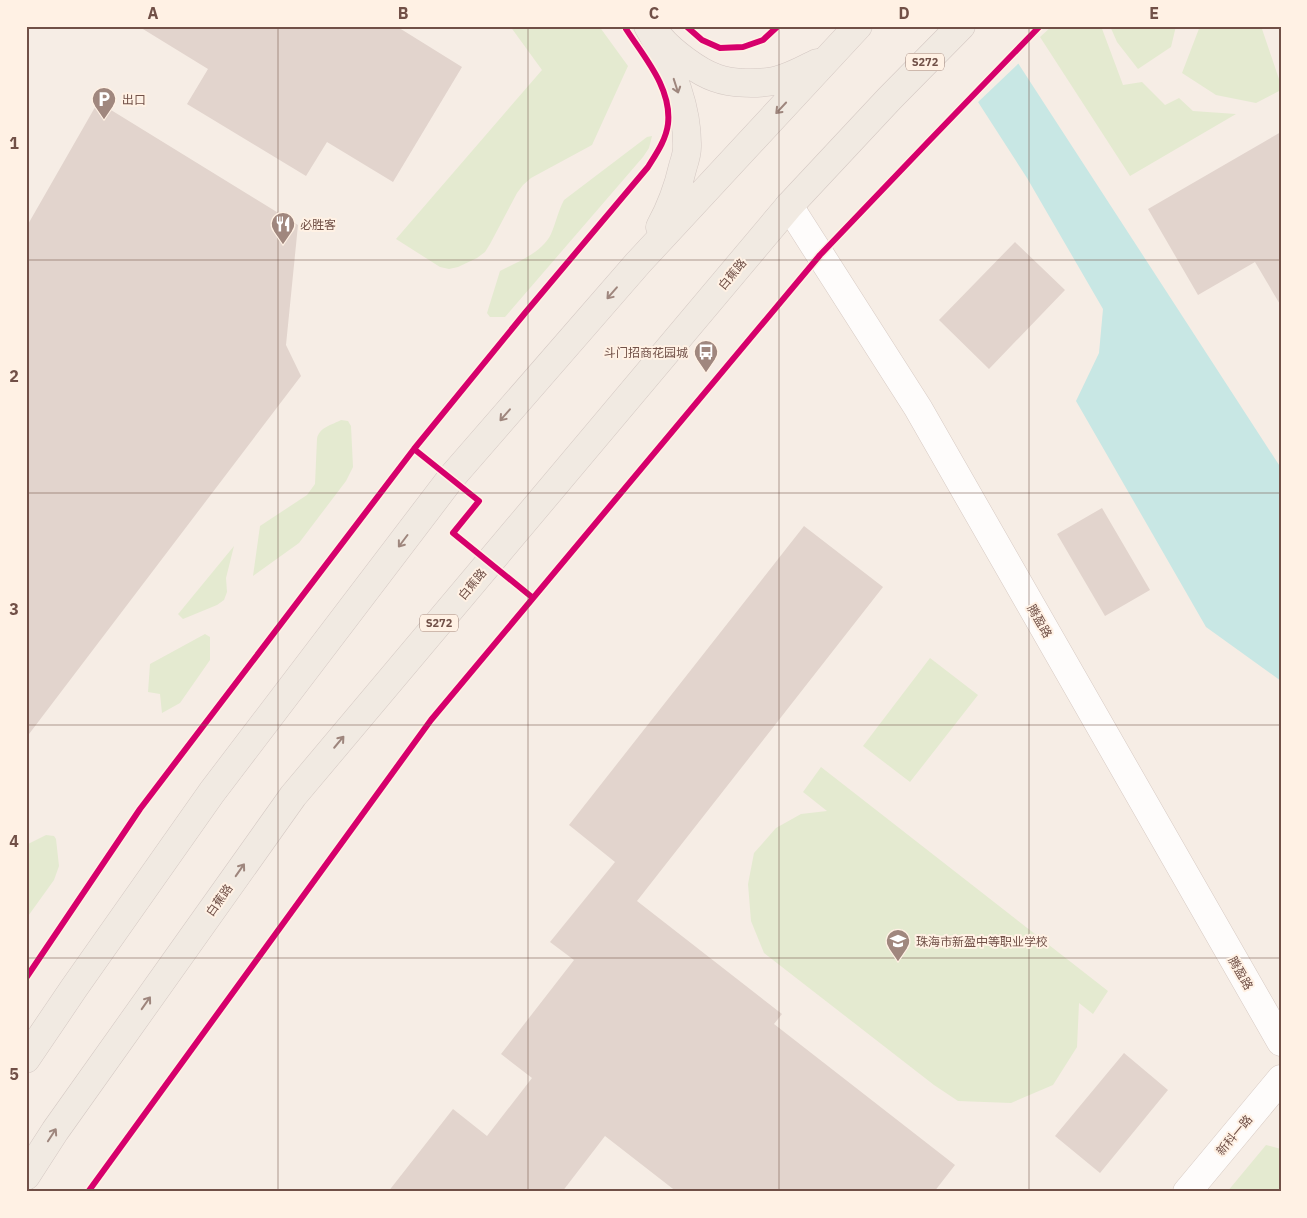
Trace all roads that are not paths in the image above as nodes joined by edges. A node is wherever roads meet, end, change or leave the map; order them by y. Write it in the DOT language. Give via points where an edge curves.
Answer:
graph roads {
  1 [pos="650,26"];
  2 [pos="858,26"];
  3 [pos="961,26"];
  4 [pos="838,47"];
  5 [pos="789,206"];
  6 [pos="638,263"];
  7 [pos="1281,1042"];
  8 [pos="26,1059"];
  9 [pos="1281,1078"];
  10 [pos="26,1176"];
  11 [pos="1187,1192"];
  1 -- 4 [label="main road" via="689,64 716,78 742,83 774,81 797,74"];
  1 -- 6 [label="main road, one-way" via="675,84 688,148 678,191"];
  2 -- 4 [label="main road"];
  3 -- 5 [label="main road, 白蕉路 / S272"];
  4 -- 6 [label="main road, one-way"];
  5 -- 7 [label="street, 腾盈路" via="918,408"];
  10 -- 5 [label="main road, 白蕉路 / S272, one-way" via="293,796"];
  6 -- 8 [label="main road, one-way" via="445,486 212,792"];
  9 -- 11 [label="street, 新科一路"];
}
